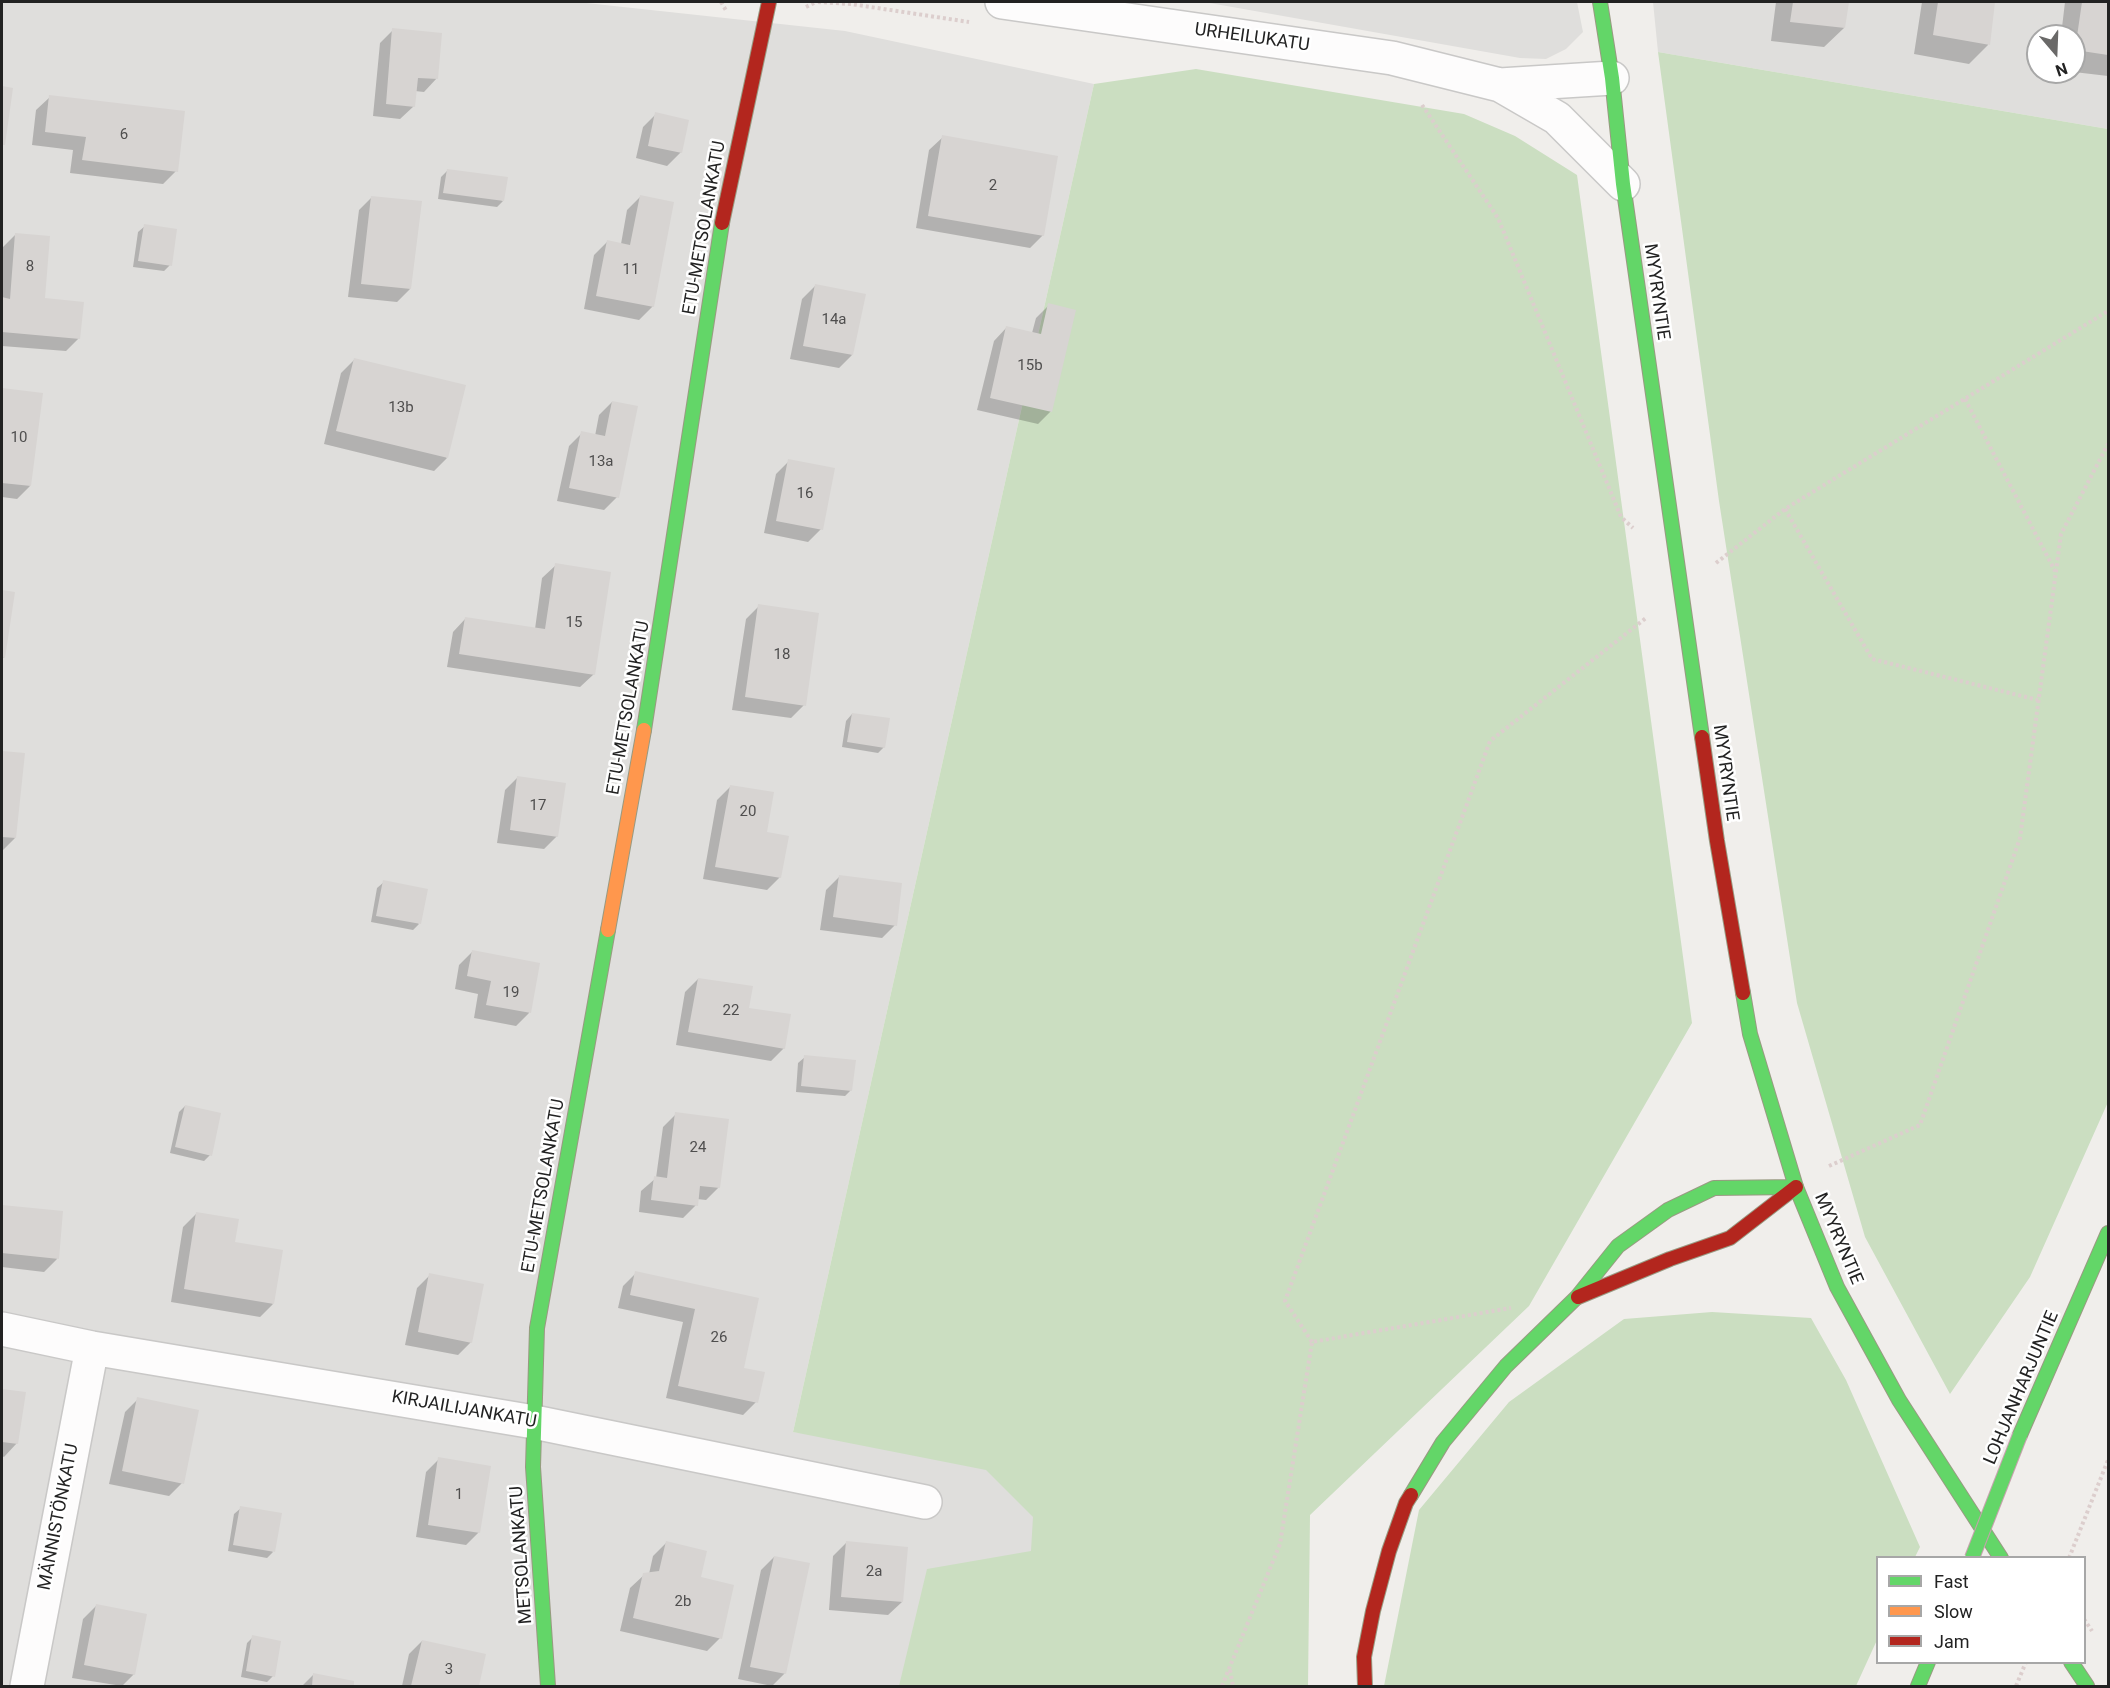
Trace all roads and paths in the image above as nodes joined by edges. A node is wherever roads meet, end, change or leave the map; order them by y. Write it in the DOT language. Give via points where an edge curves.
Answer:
graph roads {
  1 [pos="769,2"];
  2 [pos="1002,2"];
  3 [pos="1600,2"];
  4 [pos="1612,78"];
  5 [pos="1500,85"];
  6 [pos="1419,100"];
  7 [pos="1623,184"];
  8 [pos="2109,311"];
  9 [pos="1965,399"];
  10 [pos="2109,444"];
  11 [pos="1785,509"];
  12 [pos="1672,527"];
  13 [pos="1716,552"];
  14 [pos="1717,562"];
  15 [pos="2056,572"];
  16 [pos="1718,574"];
  17 [pos="1681,591"];
  18 [pos="2038,700"];
  19 [pos="1826,1155"];
  20 [pos="1829,1167"];
  21 [pos="1796,1187"];
  22 [pos="2109,1233"];
  23 [pos="1576,1297"];
  24 [pos="1519,1307"];
  25 [pos="2,1329"];
  26 [pos="1312,1342"];
  27 [pos="92,1348"];
  28 [pos="534,1422"];
  29 [pos="2109,1460"];
  30 [pos="925,1502"];
  31 [pos="1972,1556"];
  32 [pos="2000,1556"];
  33 [pos="2069,1556"];
  34 [pos="1927,1664"];
  35 [pos="2025,1664"];
  36 [pos="2072,1664"];
  37 [pos="1229,1670"];
  38 [pos="27,1686"];
  39 [pos="548,1686"];
  40 [pos="1222,1686"];
  41 [pos="1233,1686"];
  42 [pos="1365,1686"];
  43 [pos="1918,1686"];
  44 [pos="2016,1686"];
  45 [pos="2086,1686"];
  1 -- 28 [label="main road, ETU-METSOLANKATU" via="725,200 651,689 537,1328"];
  2 -- 5 [label="street, URHEILUKATU" via="1392,58"];
  3 -- 4 [label="main road, MYYRYNTIE"];
  4 -- 5 [label="street, URHEILUKATU"];
  4 -- 7 [label="main road, MYYRYNTIE"];
  5 -- 7 [label="street, URHEILUKATU" via="1557,118"];
  6 -- 12 [label="path" via="1498,218 1622,517 1635,529"];
  7 -- 12 [label="main road, MYYRYNTIE"];
  8 -- 9 [label="path"];
  9 -- 11 [label="path"];
  9 -- 15 [label="path"];
  10 -- 15 [label="path" via="2061,534"];
  11 -- 14 [label="path"];
  11 -- 18 [label="path" via="1872,659"];
  12 -- 17 [label="main road, MYYRYNTIE"];
  13 -- 14 [label="path"];
  14 -- 16 [label="path"];
  14 -- 17 [label="path"];
  15 -- 18 [label="path"];
  17 -- 21 [label="main road, MYYRYNTIE" via="1750,1034"];
  17 -- 26 [label="path" via="1490,741 1284,1301"];
  18 -- 20 [label="path" via="2020,838 1920,1125"];
  19 -- 20 [label="path"];
  20 -- 21 [label="path"];
  21 -- 23 [label="main road" via="1730,1238"];
  21 -- 23 [label="main road" via="1714,1188 1668,1210 1618,1246"];
  21 -- 32 [label="main road, MYYRYNTIE" via="1837,1287 1899,1400"];
  22 -- 31 [label="main road, LOHJANHARJUNTIE, bridge" via="2020,1435"];
  23 -- 42 [label="main road" via="1506,1366 1443,1442 1406,1503 1373,1611 1364,1657"];
  24 -- 26 [label="path"];
  25 -- 27 [label="street, KIRJAILIJANKATU"];
  26 -- 37 [label="path" via="1281,1544"];
  27 -- 28 [label="street, KIRJAILIJANKATU"];
  27 -- 38 [label="street, MÄNNISTÖNKATU"];
  28 -- 30 [label="street, KIRJAILIJANKATU"];
  28 -- 39 [label="main road, METSOLANKATU" via="533,1467"];
  29 -- 33 [label="path"];
  34 -- 43 [label="main road"];
  35 -- 44 [label="path"];
  36 -- 45 [label="main road"];
  37 -- 40 [label="path"];
  37 -- 41 [label="path"];
}
